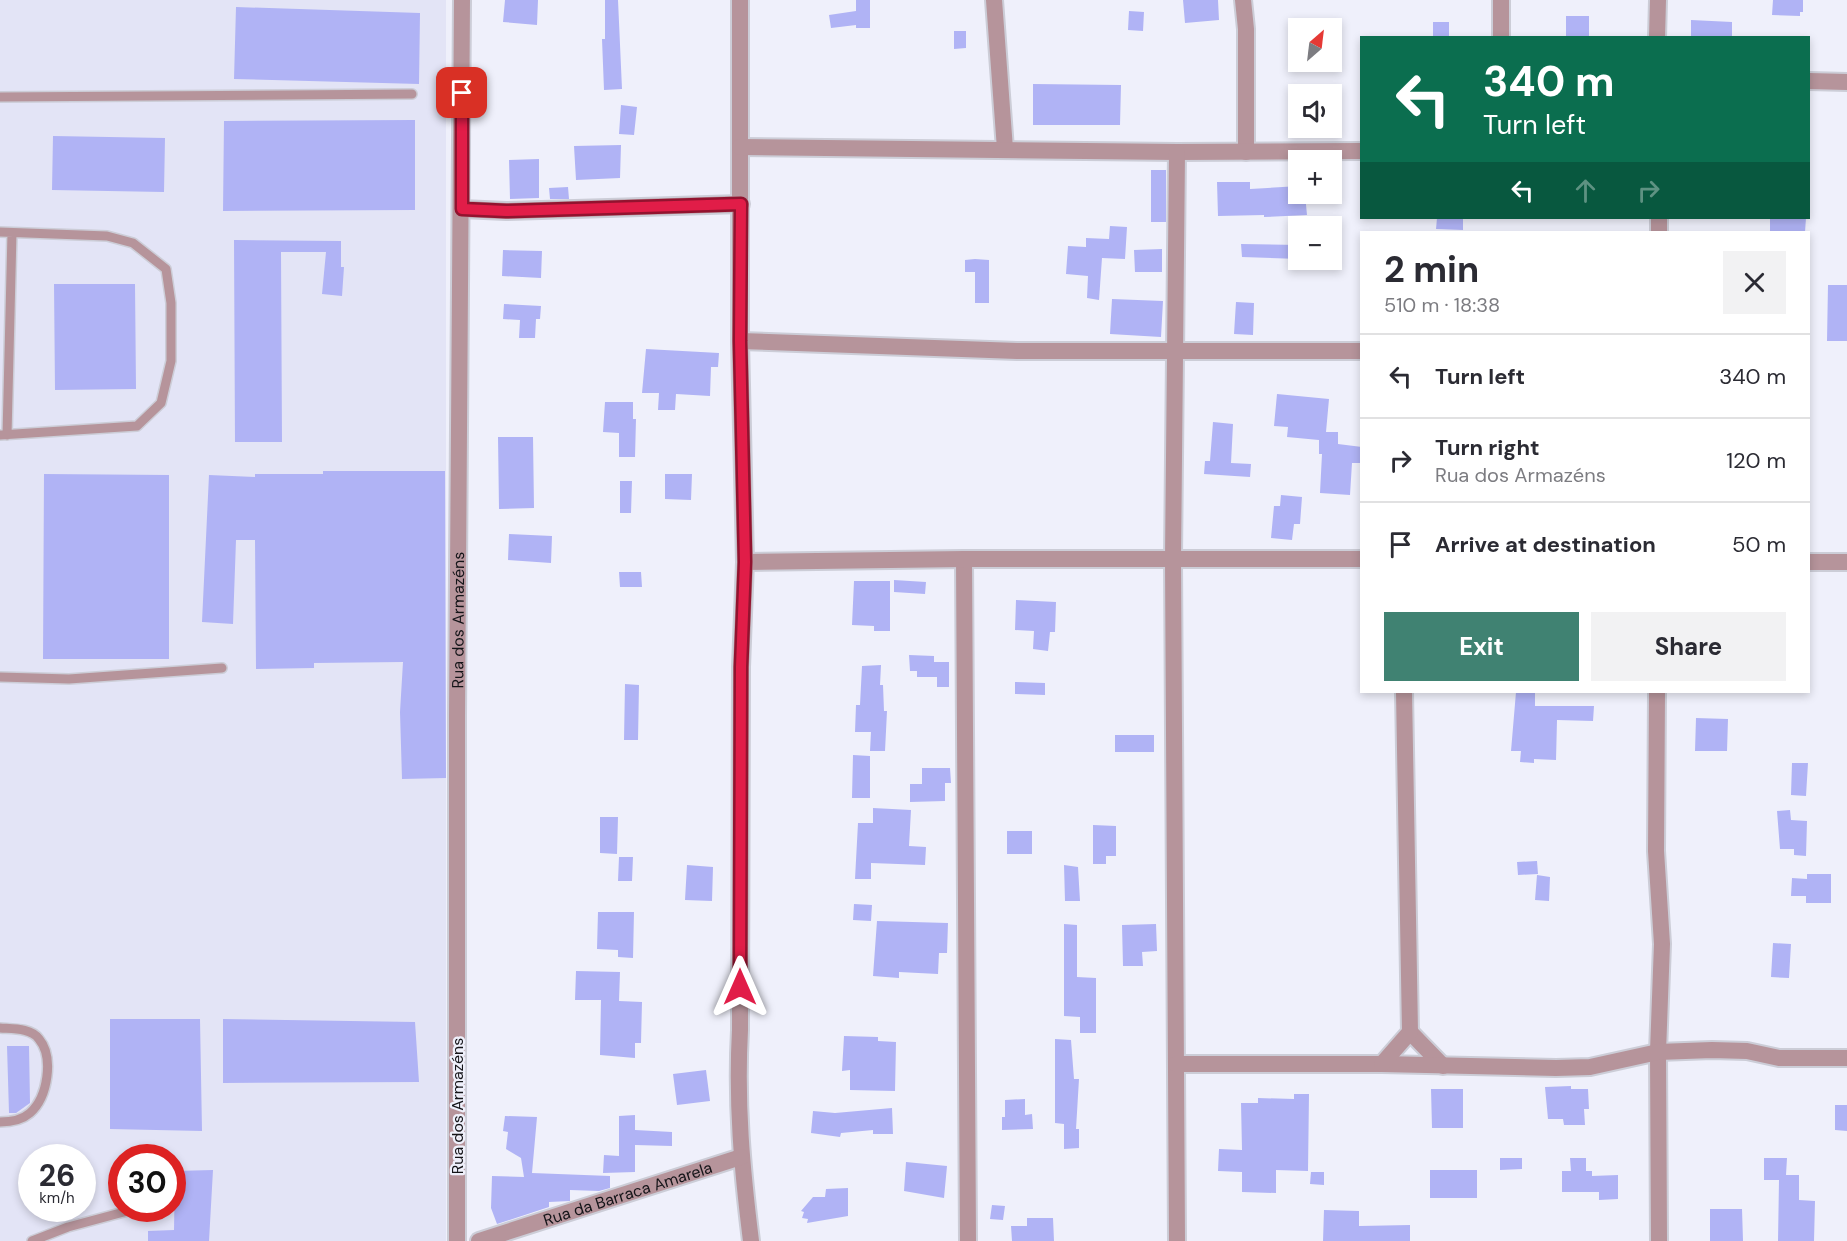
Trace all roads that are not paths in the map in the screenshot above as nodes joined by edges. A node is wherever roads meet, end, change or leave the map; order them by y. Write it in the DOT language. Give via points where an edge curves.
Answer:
graph roads {
  1 [pos="462,0"];
  2 [pos="740,0"];
  3 [pos="994,0"];
  4 [pos="1243,0"];
  5 [pos="1501,0"];
  6 [pos="1658,0"];
  7 [pos="1501,36"];
  8 [pos="1658,36"];
  9 [pos="1810,81"];
  10 [pos="1847,82"];
  11 [pos="412,94"];
  12 [pos="0,97"];
  13 [pos="740,147"];
  14 [pos="1005,149"];
  15 [pos="1360,151"];
  16 [pos="1246,152"];
  17 [pos="1177,153"];
  18 [pos="741,204"];
  19 [pos="462,209"];
  20 [pos="0,232"];
  21 [pos="12,233"];
  22 [pos="740,341"];
  23 [pos="1360,351"];
  24 [pos="1175,352"];
  25 [pos="4,435"];
  26 [pos="964,559"];
  27 [pos="1173,559"];
  28 [pos="1360,559"];
  29 [pos="745,562"];
  30 [pos="1810,562"];
  31 [pos="1847,562"];
  32 [pos="222,668"];
  33 [pos="0,677"];
  34 [pos="1404,693"];
  35 [pos="1657,693"];
  36 [pos="0,1028"];
  37 [pos="1410,1032"];
  38 [pos="1658,1052"];
  39 [pos="1847,1059"];
  40 [pos="1176,1064"];
  41 [pos="1383,1064"];
  42 [pos="1443,1065"];
  43 [pos="0,1122"];
  44 [pos="741,1157"];
  45 [pos="108,1216"];
  46 [pos="32,1241"];
  47 [pos="457,1241"];
  48 [pos="479,1241"];
  49 [pos="751,1241"];
  50 [pos="968,1241"];
  51 [pos="1177,1241"];
  52 [pos="1659,1241"];
  1 -- 19 [label="street, Rua dos Armazéns"];
  2 -- 13 [label="street"];
  3 -- 14 [label="street"];
  4 -- 16 [label="street"];
  5 -- 7 [label="street"];
  6 -- 8 [label="street"];
  9 -- 10 [label="street"];
  11 -- 12 [label="lane"];
  13 -- 14 [label="street"];
  13 -- 18 [label="street"];
  14 -- 17 [label="street"];
  15 -- 16 [label="street"];
  16 -- 17 [label="street"];
  17 -- 24 [label="street"];
  18 -- 19 [label="street"];
  18 -- 22 [label="street"];
  19 -- 47 [label="street, Rua dos Armazéns"];
  20 -- 21 [label="lane"];
  21 -- 25 [label="lane"];
  21 -- 25 [label="lane" via="107,236 133,243 154,259 166,269 171,303 171,361 161,403 137,426"];
  22 -- 24 [label="street"];
  22 -- 29 [label="street"];
  23 -- 24 [label="street"];
  24 -- 27 [label="street"];
  26 -- 27 [label="street"];
  26 -- 29 [label="street"];
  26 -- 50 [label="street"];
  27 -- 28 [label="street"];
  27 -- 40 [label="street"];
  29 -- 44 [label="street" via="737,1088"];
  30 -- 31 [label="street"];
  32 -- 33 [label="lane" via="69,679"];
  34 -- 37 [label="street"];
  35 -- 38 [label="street" via="1656,851 1662,944"];
  36 -- 43 [label="lane" via="26,1030 39,1038 48,1056 39,1101 30,1113 14,1122"];
  37 -- 41 [label="street"];
  37 -- 42 [label="street"];
  38 -- 39 [label="street" via="1747,1051 1779,1058"];
  38 -- 42 [label="street" via="1590,1067"];
  38 -- 52 [label="street"];
  40 -- 41 [label="street"];
  40 -- 51 [label="street"];
  41 -- 42 [label="street"];
  44 -- 48 [label="street, Rua da Barraca Amarela"];
  44 -- 49 [label="street"];
  45 -- 46 [label="lane"];
}
